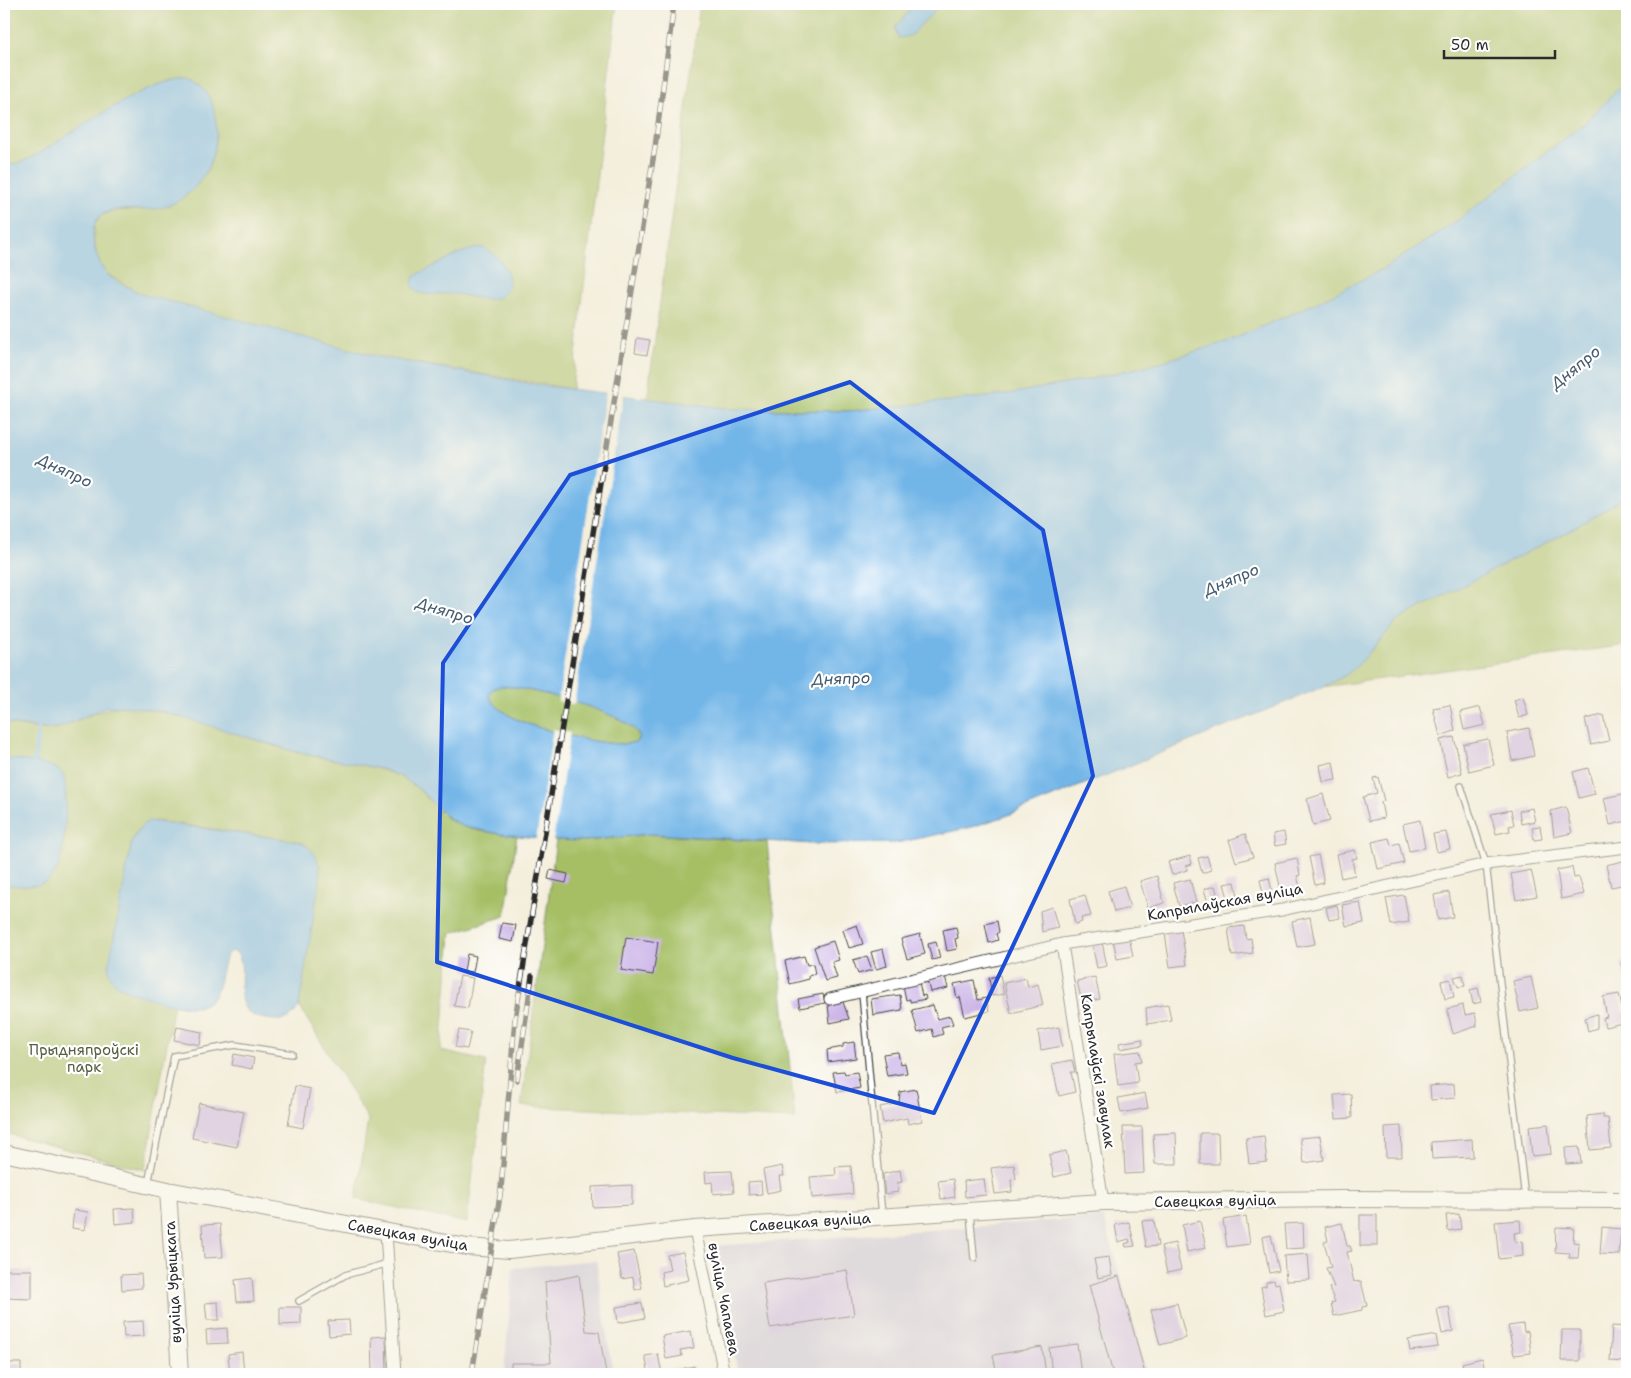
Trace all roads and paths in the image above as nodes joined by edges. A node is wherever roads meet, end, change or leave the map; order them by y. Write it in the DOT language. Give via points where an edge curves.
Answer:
graph roads {
  1 [pos="1460,786"];
  2 [pos="1627,847"];
  3 [pos="1486,864"];
  4 [pos="1062,944"];
  5 [pos="862,993"];
  6 [pos="830,999"];
  7 [pos="292,1054"];
  8 [pos="4,1153"];
  9 [pos="148,1186"];
  10 [pos="168,1190"];
  11 [pos="1525,1200"];
  12 [pos="1627,1200"];
  13 [pos="1103,1202"];
  14 [pos="970,1211"];
  15 [pos="882,1217"];
  16 [pos="695,1229"];
  17 [pos="386,1232"];
  18 [pos="974,1258"];
  19 [pos="389,1263"];
  20 [pos="299,1302"];
  21 [pos="180,1374"];
  22 [pos="395,1374"];
  23 [pos="724,1374"];
  1 -- 3 [label="lane"];
  2 -- 3 [label="street, Капрылаўская вуліца"];
  3 -- 4 [label="street, Капрылаўская вуліца" via="1282,910"];
  3 -- 11 [label="lane"];
  4 -- 5 [label="street, Капрылаўская вуліца"];
  4 -- 13 [label="street, Капрылаўскі завулак"];
  5 -- 6 [label="street, Капрылаўская вуліца"];
  5 -- 15 [label="lane"];
  7 -- 9 [label="lane" via="235,1045 174,1056"];
  8 -- 9 [label="main road, Савецкая вуліца"];
  9 -- 10 [label="main road, Савецкая вуліца"];
  10 -- 17 [label="main road, Савецкая вуліца"];
  10 -- 21 [label="main road, вуліца Урыцкага"];
  11 -- 12 [label="main road, Савецкая вуліца"];
  11 -- 13 [label="main road, Савецкая вуліца"];
  13 -- 14 [label="main road, Савецкая вуліца"];
  14 -- 15 [label="main road, Савецкая вуліца"];
  14 -- 18 [label="lane"];
  15 -- 16 [label="main road, Савецкая вуліца"];
  16 -- 17 [label="main road, Савецкая вуліца" via="510,1250 467,1247"];
  16 -- 23 [label="street, вуліца Чапаева"];
  17 -- 19 [label="street"];
  19 -- 20 [label="lane" via="345,1275"];
  19 -- 22 [label="street"];
}
